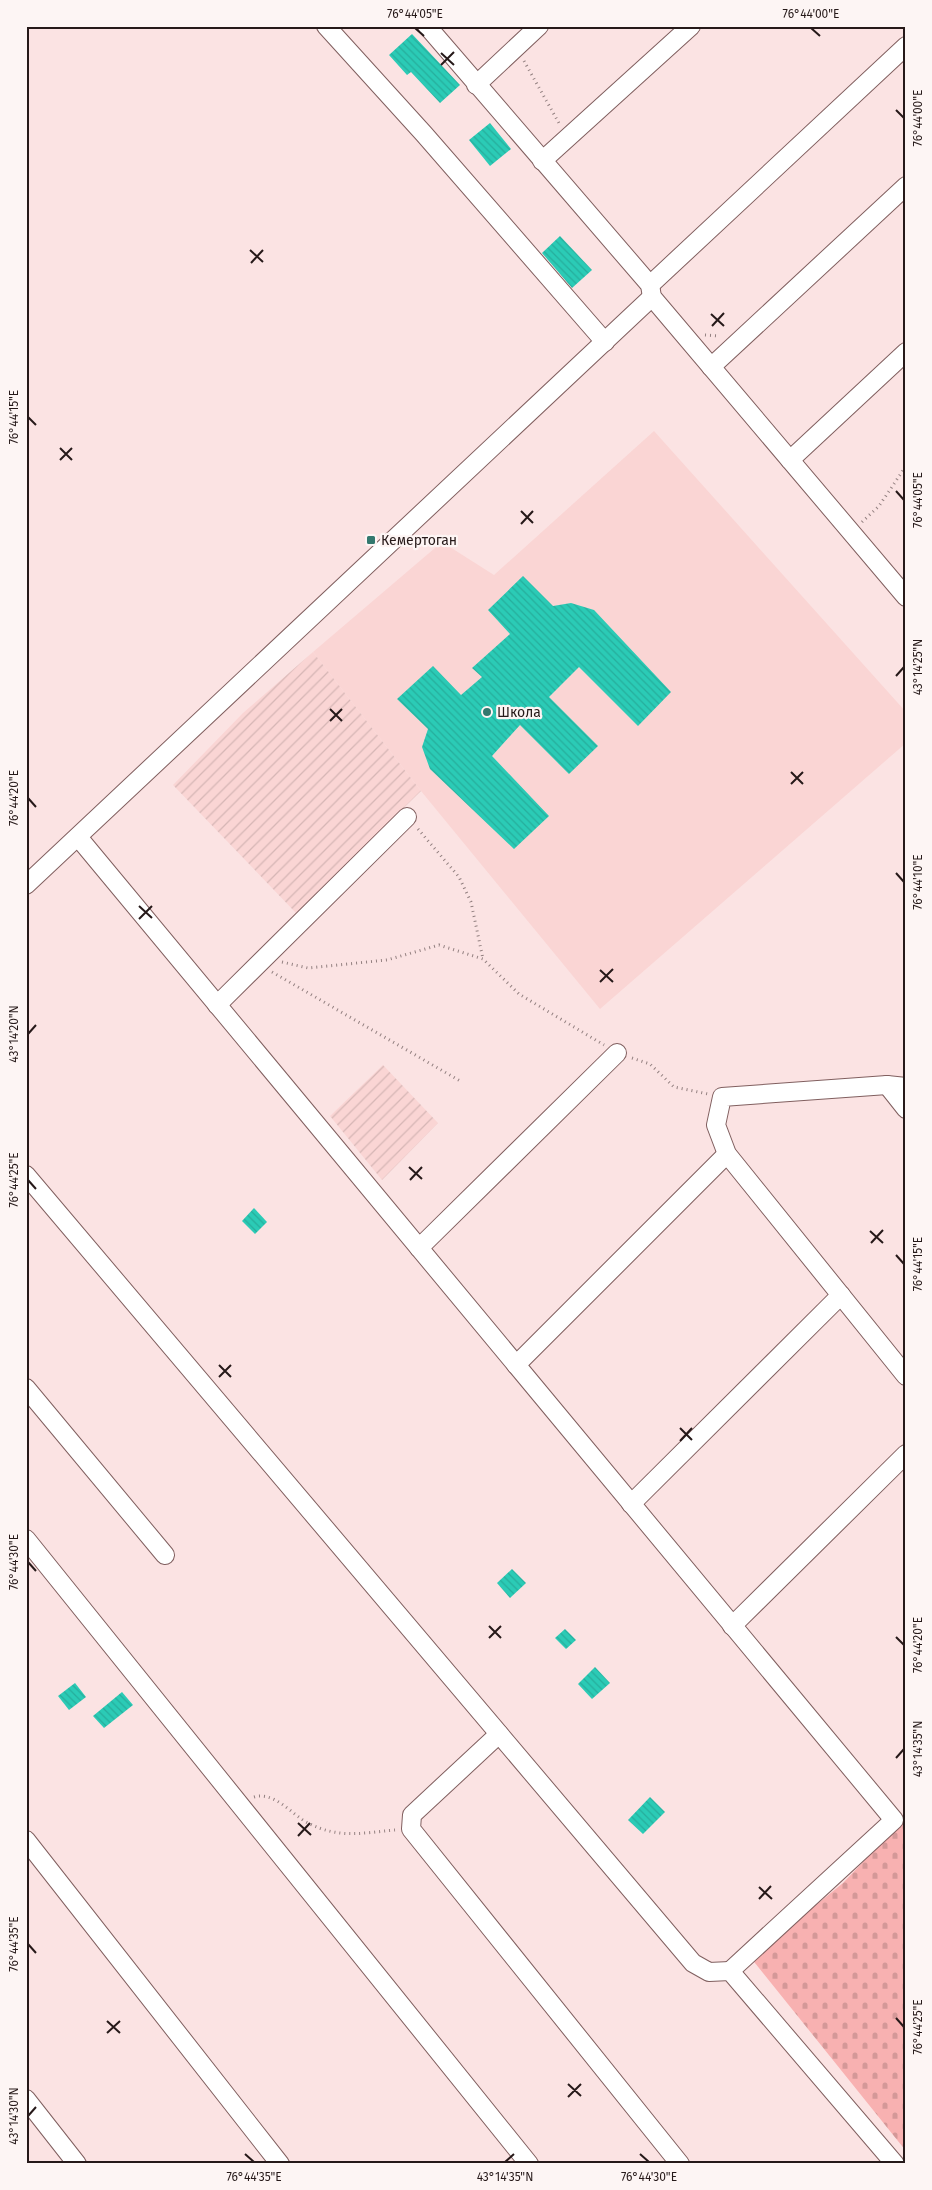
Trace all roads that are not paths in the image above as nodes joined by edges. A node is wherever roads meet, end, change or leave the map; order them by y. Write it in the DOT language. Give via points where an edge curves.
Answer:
graph roads {
  1 [pos="326,26"];
  2 [pos="427,26"];
  3 [pos="539,26"];
  4 [pos="691,26"];
  5 [pos="906,46"];
  6 [pos="476,84"];
  7 [pos="542,161"];
  8 [pos="906,186"];
  9 [pos="651,291"];
  10 [pos="605,342"];
  11 [pos="906,352"];
  12 [pos="711,367"];
  13 [pos="790,460"];
  14 [pos="906,597"];
  15 [pos="407,817"];
  16 [pos="78,837"];
  17 [pos="26,885"];
  18 [pos="217,1005"];
  19 [pos="617,1053"];
  20 [pos="888,1086"];
  21 [pos="906,1087"];
  22 [pos="906,1109"];
  23 [pos="727,1154"];
  24 [pos="26,1175"];
  25 [pos="418,1248"];
  26 [pos="841,1296"];
  27 [pos="516,1365"];
  28 [pos="906,1376"];
  29 [pos="26,1388"];
  30 [pos="906,1454"];
  31 [pos="631,1504"];
  32 [pos="26,1539"];
  33 [pos="164,1554"];
  34 [pos="732,1626"];
  35 [pos="499,1734"];
  36 [pos="26,1840"];
  37 [pos="730,1971"];
  38 [pos="26,2099"];
  39 [pos="77,2164"];
  40 [pos="280,2164"];
  41 [pos="529,2164"];
  42 [pos="680,2164"];
  43 [pos="895,2164"];
  1 -- 10 [label="street"];
  2 -- 6 [label="street"];
  3 -- 6 [label="street"];
  4 -- 7 [label="street"];
  5 -- 9 [label="street"];
  6 -- 7 [label="street"];
  7 -- 9 [label="street"];
  8 -- 12 [label="street"];
  9 -- 10 [label="street"];
  9 -- 12 [label="street"];
  10 -- 16 [label="street"];
  11 -- 13 [label="street"];
  12 -- 13 [label="street"];
  13 -- 14 [label="street"];
  15 -- 18 [label="street"];
  16 -- 17 [label="street"];
  16 -- 18 [label="street"];
  18 -- 25 [label="street"];
  19 -- 25 [label="street"];
  20 -- 21 [label="street"];
  20 -- 22 [label="street"];
  20 -- 23 [label="street" via="722,1097 716,1125"];
  23 -- 26 [label="street"];
  23 -- 27 [label="street"];
  24 -- 35 [label="street"];
  25 -- 27 [label="street"];
  26 -- 28 [label="street"];
  26 -- 31 [label="street"];
  27 -- 31 [label="street"];
  29 -- 33 [label="street"];
  30 -- 34 [label="street"];
  31 -- 34 [label="street"];
  32 -- 41 [label="street"];
  34 -- 37 [label="street" via="894,1820"];
  35 -- 37 [label="street" via="693,1963 708,1972"];
  35 -- 42 [label="street" via="412,1815 411,1829"];
  36 -- 40 [label="street"];
  37 -- 43 [label="street"];
  38 -- 39 [label="street"];
}
